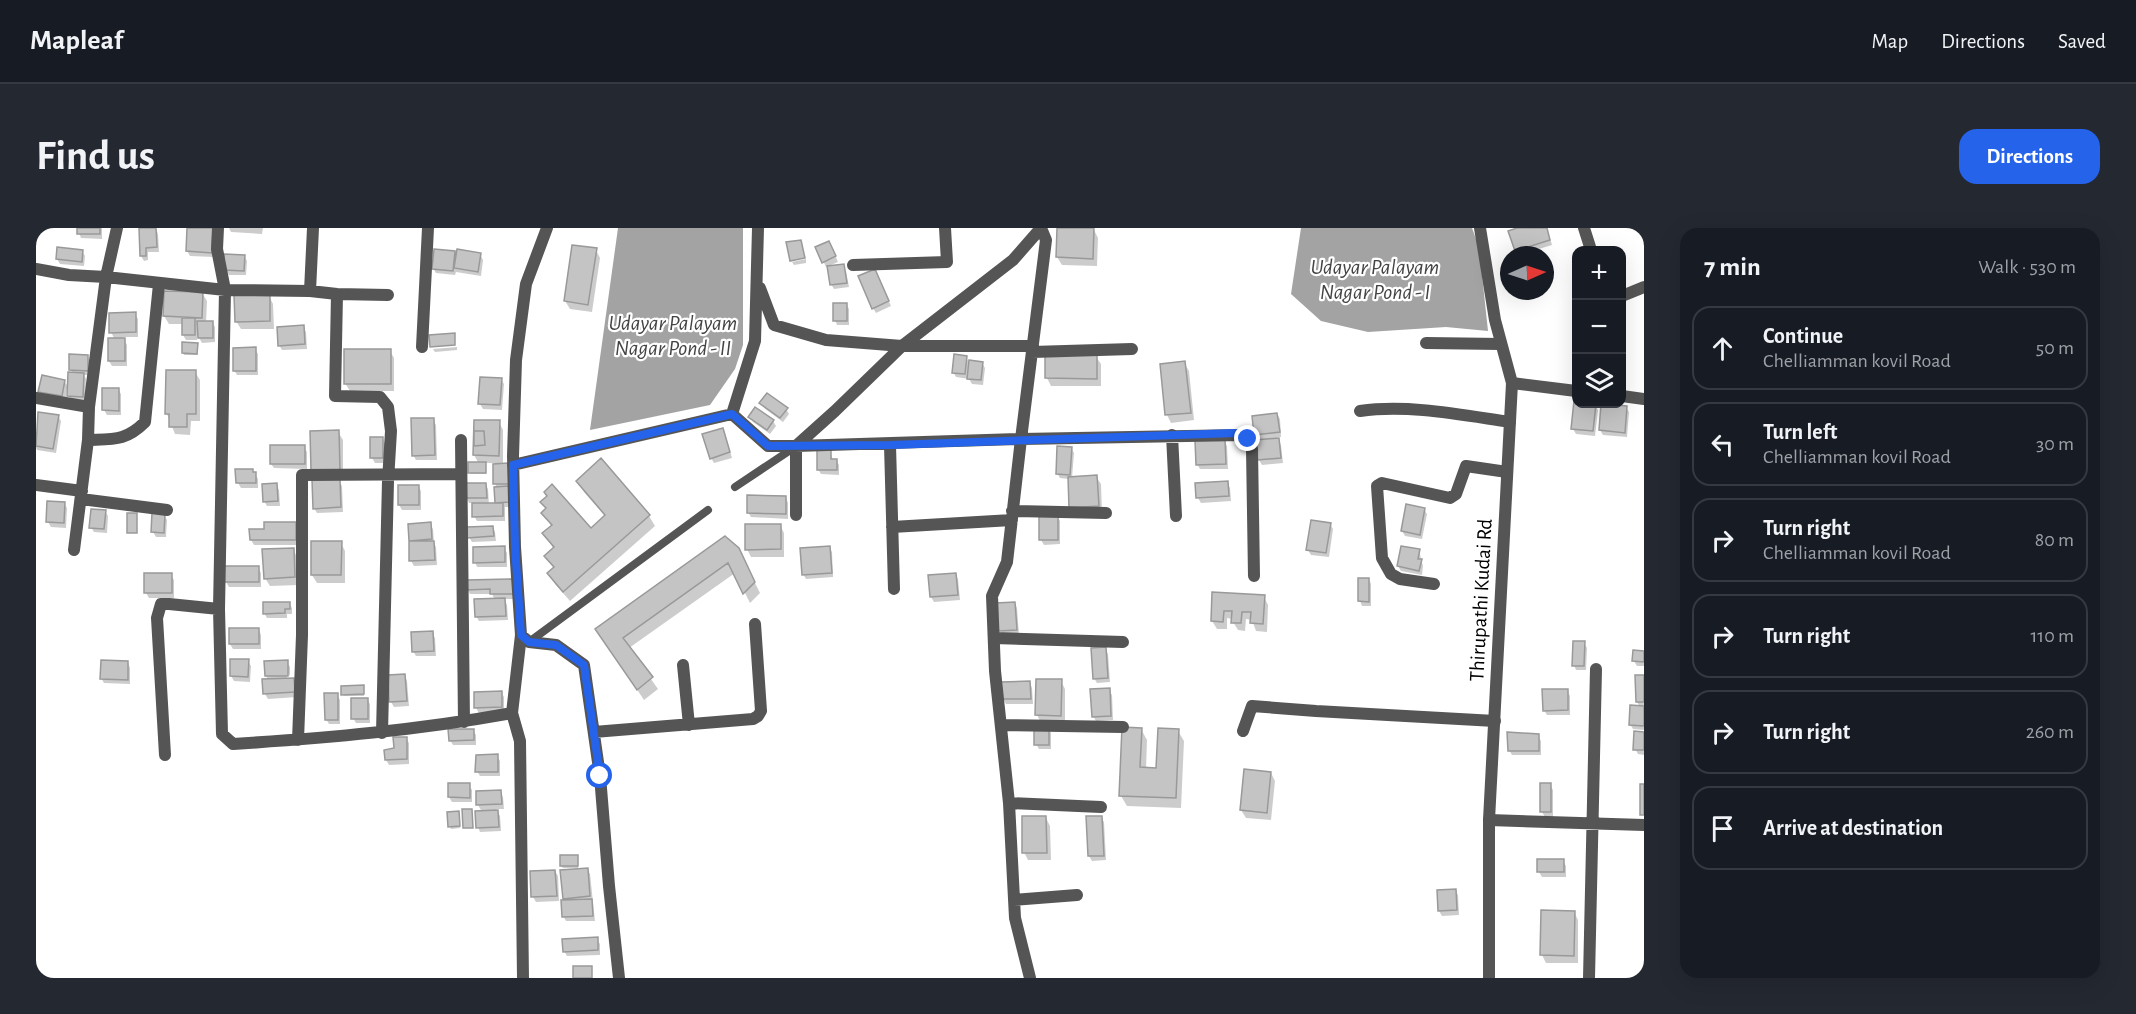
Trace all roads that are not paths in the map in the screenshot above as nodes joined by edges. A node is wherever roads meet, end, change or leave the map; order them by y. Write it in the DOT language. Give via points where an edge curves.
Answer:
graph roads {
  1 [pos="117,228"];
  2 [pos="218,228"];
  3 [pos="313,228"];
  4 [pos="428,228"];
  5 [pos="547,228"];
  6 [pos="758,228"];
  7 [pos="945,228"];
  8 [pos="1041,228"];
  9 [pos="1480,228"];
  10 [pos="1584,228"];
  11 [pos="1590,246"];
  12 [pos="853,265"];
  13 [pos="36,269"];
  14 [pos="106,277"];
  15 [pos="757,279"];
  16 [pos="159,284"];
  17 [pos="1644,287"];
  18 [pos="225,290"];
  19 [pos="309,291"];
  20 [pos="337,294"];
  21 [pos="1626,294"];
  22 [pos="388,295"];
  23 [pos="1426,343"];
  24 [pos="1501,344"];
  25 [pos="902,346"];
  26 [pos="422,347"];
  27 [pos="1033,349"];
  28 [pos="1132,349"];
  29 [pos="1512,383"];
  30 [pos="1572,390"];
  31 [pos="1626,397"];
  32 [pos="36,398"];
  33 [pos="1644,399"];
  34 [pos="89,407"];
  35 [pos="1360,411"];
  36 [pos="732,414"];
  37 [pos="1510,422"];
  38 [pos="1172,435"];
  39 [pos="1021,439"];
  40 [pos="88,440"];
  41 [pos="461,440"];
  42 [pos="890,445"];
  43 [pos="796,446"];
  44 [pos="513,465"];
  45 [pos="1507,472"];
  46 [pos="461,474"];
  47 [pos="388,475"];
  48 [pos="36,485"];
  49 [pos="735,487"];
  50 [pos="81,495"];
  51 [pos="167,510"];
  52 [pos="708,510"];
  53 [pos="1106,513"];
  54 [pos="796,515"];
  55 [pos="1012,516"];
  56 [pos="1176,516"];
  57 [pos="892,527"];
  58 [pos="74,550"];
  59 [pos="1254,576"];
  60 [pos="1434,584"];
  61 [pos="894,589"];
  62 [pos="219,609"];
  63 [pos="755,624"];
  64 [pos="994,638"];
  65 [pos="525,639"];
  66 [pos="1123,642"];
  67 [pos="683,665"];
  68 [pos="1596,669"];
  69 [pos="512,713"];
  70 [pos="1495,721"];
  71 [pos="464,722"];
  72 [pos="689,725"];
  73 [pos="1001,725"];
  74 [pos="1123,727"];
  75 [pos="1243,731"];
  76 [pos="594,732"];
  77 [pos="382,733"];
  78 [pos="298,740"];
  79 [pos="165,756"];
  80 [pos="1008,803"];
  81 [pos="1101,807"];
  82 [pos="1489,820"];
  83 [pos="1593,824"];
  84 [pos="1644,825"];
  85 [pos="1077,895"];
  86 [pos="1014,900"];
  87 [pos="523,978"];
  88 [pos="619,978"];
  89 [pos="1030,978"];
  90 [pos="1489,978"];
  91 [pos="1588,978"];
  1 -- 14 [label="street"];
  2 -- 18 [label="street" via="217,249"];
  3 -- 19 [label="street"];
  4 -- 26 [label="street"];
  5 -- 44 [label="street" via="526,284 516,360"];
  6 -- 15 [label="street"];
  7 -- 12 [label="street" via="947,262"];
  8 -- 25 [label="street" via="1013,260"];
  8 -- 27 [label="street" via="1046,240"];
  9 -- 24 [label="street, Thirupathi Kudai Rd"];
  10 -- 11 [label="street"];
  13 -- 14 [label="street"];
  14 -- 16 [label="street"];
  14 -- 34 [label="street"];
  15 -- 25 [label="street" via="774,325 826,340"];
  15 -- 36 [label="street" via="755,340"];
  16 -- 18 [label="street"];
  16 -- 40 [label="street" via="145,422 134,434"];
  17 -- 21 [label="street"];
  18 -- 19 [label="street"];
  18 -- 62 [label="street"];
  19 -- 20 [label="street"];
  20 -- 22 [label="street"];
  20 -- 47 [label="street" via="335,396 380,397 388,407"];
  23 -- 24 [label="street"];
  24 -- 29 [label="street, Thirupathi Kudai Rd"];
  25 -- 27 [label="street"];
  25 -- 43 [label="street"];
  27 -- 28 [label="street"];
  27 -- 39 [label="street"];
  29 -- 30 [label="street"];
  29 -- 37 [label="street, Thirupathi Kudai Rd"];
  31 -- 33 [label="street"];
  32 -- 34 [label="street"];
  34 -- 40 [label="street"];
  35 -- 37 [label="street" via="1404,409"];
  36 -- 43 [label="street" via="768,446"];
  36 -- 44 [label="street"];
  37 -- 45 [label="street, Thirupathi Kudai Rd"];
  38 -- 39 [label="street"];
  38 -- 56 [label="street"];
  38 -- 59 [label="street" via="1235,433 1248,439 1252,449"];
  39 -- 42 [label="street"];
  39 -- 55 [label="street"];
  40 -- 50 [label="street"];
  41 -- 46 [label="street"];
  42 -- 43 [label="street"];
  42 -- 57 [label="street"];
  43 -- 49 [label="lane"];
  43 -- 54 [label="street"];
  44 -- 65 [label="street" via="515,547"];
  45 -- 60 [label="street" via="1466,466 1456,494 1450,498 1382,483 1377,486 1382,558 1400,579"];
  45 -- 70 [label="street, Thirupathi Kudai Rd"];
  46 -- 47 [label="street"];
  46 -- 71 [label="street"];
  47 -- 77 [label="street"];
  47 -- 78 [label="street" via="302,475"];
  48 -- 50 [label="street"];
  50 -- 51 [label="street"];
  50 -- 58 [label="street"];
  52 -- 65 [label="lane"];
  53 -- 55 [label="street"];
  55 -- 57 [label="street"];
  55 -- 64 [label="street" via="1007,562 992,596"];
  57 -- 61 [label="street"];
  62 -- 78 [label="street" via="222,734 233,744"];
  62 -- 79 [label="street" via="161,604 158,609"];
  63 -- 72 [label="street" via="761,711 758,716 753,720"];
  64 -- 66 [label="street"];
  64 -- 73 [label="street"];
  65 -- 69 [label="street"];
  65 -- 76 [label="street" via="556,645 584,665"];
  67 -- 72 [label="street"];
  68 -- 83 [label="street"];
  69 -- 71 [label="street"];
  69 -- 87 [label="street" via="520,741"];
  70 -- 75 [label="street" via="1252,706"];
  70 -- 82 [label="street, Thirupathi Kudai Rd"];
  71 -- 77 [label="street"];
  72 -- 76 [label="street"];
  73 -- 74 [label="street"];
  73 -- 80 [label="street"];
  76 -- 88 [label="street"];
  77 -- 78 [label="street"];
  80 -- 81 [label="street"];
  80 -- 86 [label="street"];
  82 -- 83 [label="street"];
  82 -- 90 [label="street, Thirupathi Kudai Rd"];
  83 -- 84 [label="street"];
  83 -- 91 [label="street"];
  85 -- 86 [label="street"];
  86 -- 89 [label="street"];
}
